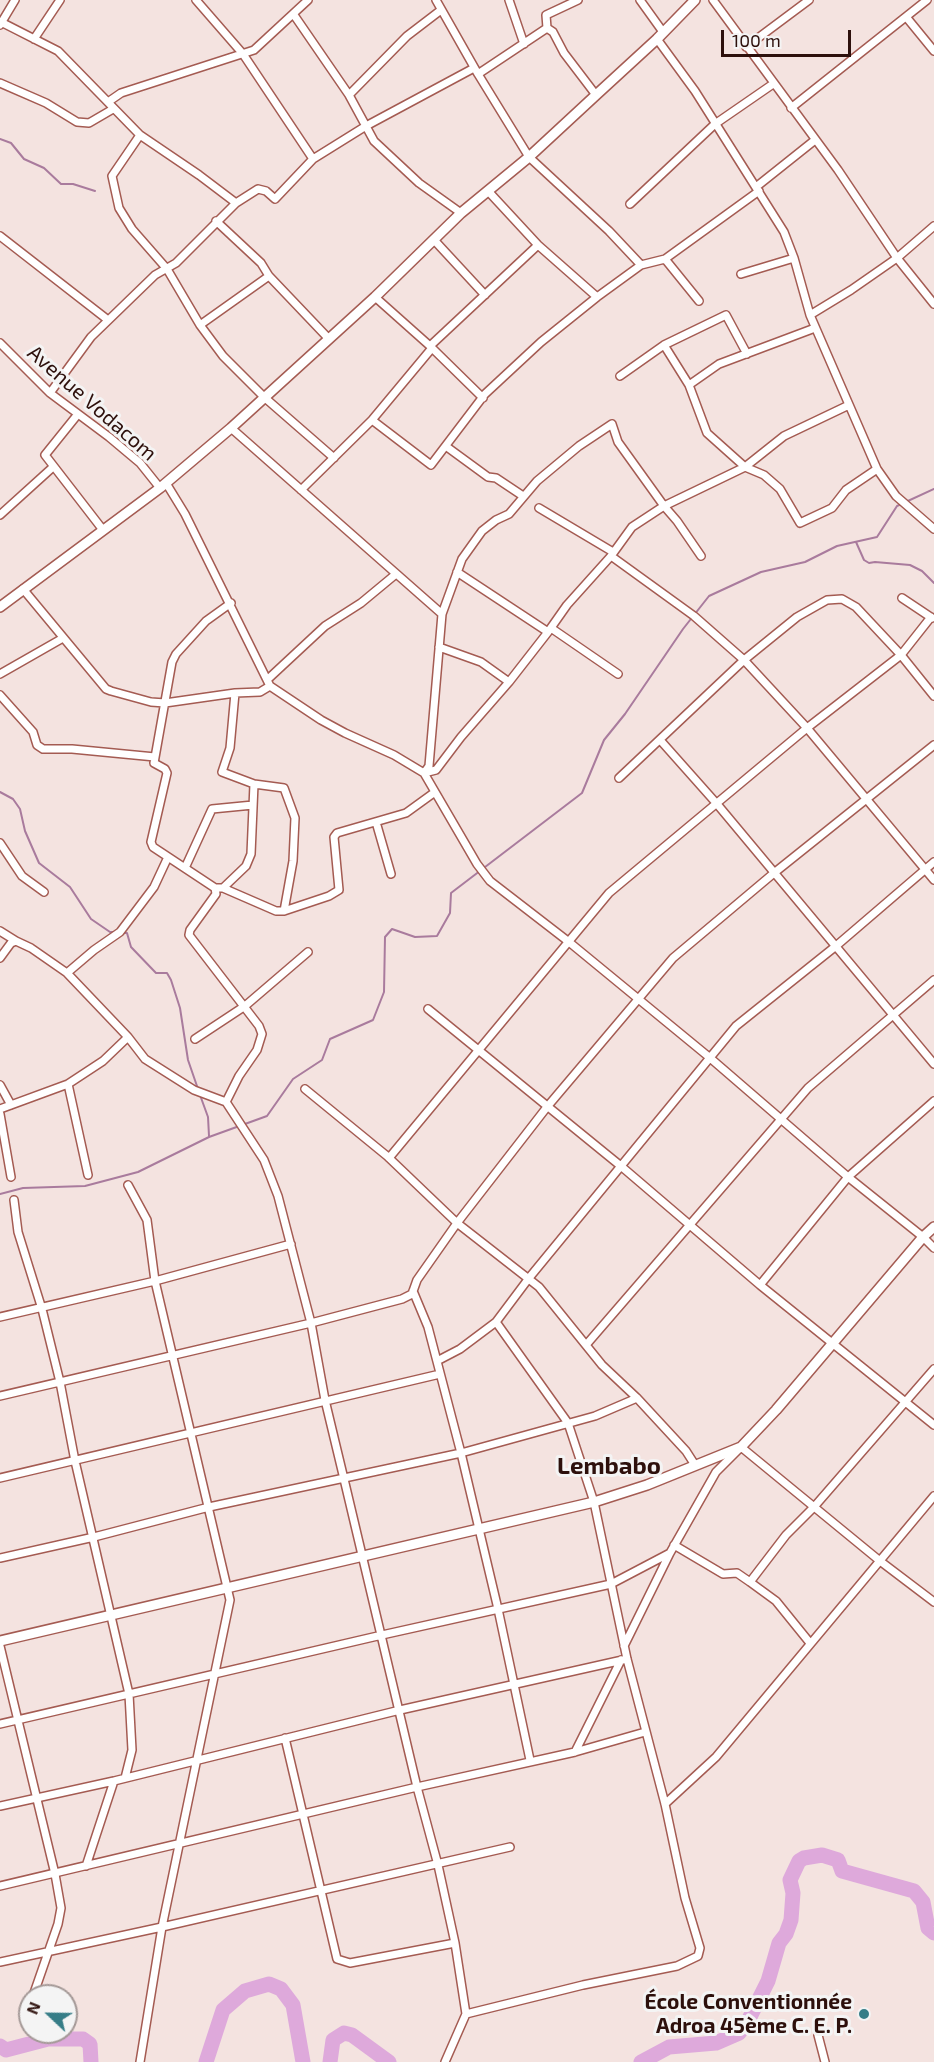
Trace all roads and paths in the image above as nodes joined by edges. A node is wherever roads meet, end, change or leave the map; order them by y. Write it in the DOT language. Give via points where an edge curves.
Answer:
graph roads {
  1 [pos="15,0"];
  2 [pos="60,0"];
  3 [pos="308,0"];
  4 [pos="436,0"];
  5 [pos="509,0"];
  6 [pos="578,0"];
  7 [pos="640,0"];
  8 [pos="695,0"];
  9 [pos="713,0"];
  10 [pos="809,0"];
  11 [pos="927,0"];
  12 [pos="199,1"];
  13 [pos="441,10"];
  14 [pos="294,15"];
  15 [pos="907,18"];
  16 [pos="1,24"];
  17 [pos="548,28"];
  18 [pos="660,35"];
  19 [pos="34,39"];
  20 [pos="524,44"];
  21 [pos="746,47"];
  22 [pos="934,51"];
  23 [pos="243,54"];
  24 [pos="476,71"];
  25 [pos="0,84"];
  26 [pos="773,84"];
  27 [pos="349,95"];
  28 [pos="596,95"];
  29 [pos="110,105"];
  30 [pos="791,108"];
  31 [pos="715,124"];
  32 [pos="366,126"];
  33 [pos="140,135"];
  34 [pos="815,140"];
  35 [pos="529,157"];
  36 [pos="314,159"];
  37 [pos="757,189"];
  38 [pos="488,191"];
  39 [pos="236,203"];
  40 [pos="630,204"];
  41 [pos="462,213"];
  42 [pos="216,221"];
  43 [pos="934,226"];
  44 [pos="0,236"];
  45 [pos="435,241"];
  46 [pos="538,245"];
  47 [pos="794,258"];
  48 [pos="897,258"];
  49 [pos="665,259"];
  50 [pos="641,264"];
  51 [pos="167,268"];
  52 [pos="741,274"];
  53 [pos="270,276"];
  54 [pos="485,295"];
  55 [pos="375,297"];
  56 [pos="597,297"];
  57 [pos="699,301"];
  58 [pos="934,304"];
  59 [pos="810,315"];
  60 [pos="108,320"];
  61 [pos="200,325"];
  62 [pos="816,328"];
  63 [pos="328,339"];
  64 [pos="0,343"];
  65 [pos="664,345"];
  66 [pos="431,347"];
  67 [pos="747,354"];
  68 [pos="620,376"];
  69 [pos="689,386"];
  70 [pos="50,393"];
  71 [pos="264,398"];
  72 [pos="483,398"];
  73 [pos="849,405"];
  74 [pos="78,414"];
  75 [pos="372,420"];
  76 [pos="231,428"];
  77 [pos="447,447"];
  78 [pos="334,458"];
  79 [pos="54,467"];
  80 [pos="745,467"];
  81 [pos="877,469"];
  82 [pos="163,486"];
  83 [pos="301,490"];
  84 [pos="523,496"];
  85 [pos="664,506"];
  86 [pos="539,508"];
  87 [pos="0,514"];
  88 [pos="934,529"];
  89 [pos="103,530"];
  90 [pos="612,554"];
  91 [pos="700,556"];
  92 [pos="457,572"];
  93 [pos="396,574"];
  94 [pos="23,590"];
  95 [pos="902,598"];
  96 [pos="2,601"];
  97 [pos="231,603"];
  98 [pos="442,614"];
  99 [pos="932,618"];
  100 [pos="549,630"];
  101 [pos="63,638"];
  102 [pos="439,647"];
  103 [pos="901,656"];
  104 [pos="744,660"];
  105 [pos="618,674"];
  106 [pos="0,675"];
  107 [pos="269,682"];
  108 [pos="509,682"];
  109 [pos="235,693"];
  110 [pos="0,694"];
  111 [pos="934,696"];
  112 [pos="165,703"];
  113 [pos="807,728"];
  114 [pos="661,741"];
  115 [pos="934,745"];
  116 [pos="155,757"];
  117 [pos="424,772"];
  118 [pos="619,778"];
  119 [pos="254,784"];
  120 [pos="435,792"];
  121 [pos="866,799"];
  122 [pos="717,804"];
  123 [pos="254,805"];
  124 [pos="376,822"];
  125 [pos="0,843"];
  126 [pos="168,857"];
  127 [pos="934,862"];
  128 [pos="185,868"];
  129 [pos="925,869"];
  130 [pos="774,873"];
  131 [pos="391,874"];
  132 [pos="934,880"];
  133 [pos="219,888"];
  134 [pos="44,892"];
  135 [pos="284,911"];
  136 [pos="0,931"];
  137 [pos="16,941"];
  138 [pos="568,942"];
  139 [pos="836,946"];
  140 [pos="308,952"];
  141 [pos="0,958"];
  142 [pos="68,973"];
  143 [pos="934,980"];
  144 [pos="638,999"];
  145 [pos="245,1006"];
  146 [pos="428,1009"];
  147 [pos="893,1013"];
  148 [pos="128,1038"];
  149 [pos="195,1039"];
  150 [pos="478,1050"];
  151 [pos="709,1058"];
  152 [pos="934,1064"];
  153 [pos="68,1084"];
  154 [pos="0,1085"];
  155 [pos="305,1089"];
  156 [pos="934,1101"];
  157 [pos="226,1102"];
  158 [pos="11,1105"];
  159 [pos="547,1107"];
  160 [pos="0,1112"];
  161 [pos="781,1118"];
  162 [pos="389,1158"];
  163 [pos="622,1167"];
  164 [pos="88,1174"];
  165 [pos="848,1176"];
  166 [pos="11,1177"];
  167 [pos="128,1185"];
  168 [pos="14,1200"];
  169 [pos="456,1222"];
  170 [pos="689,1224"];
  171 [pos="934,1227"];
  172 [pos="923,1237"];
  173 [pos="291,1244"];
  174 [pos="934,1248"];
  175 [pos="529,1278"];
  176 [pos="155,1281"];
  177 [pos="760,1285"];
  178 [pos="413,1291"];
  179 [pos="42,1308"];
  180 [pos="0,1317"];
  181 [pos="496,1322"];
  182 [pos="311,1323"];
  183 [pos="834,1342"];
  184 [pos="586,1345"];
  185 [pos="173,1357"];
  186 [pos="437,1361"];
  187 [pos="934,1369"];
  188 [pos="440,1374"];
  189 [pos="60,1382"];
  190 [pos="0,1396"];
  191 [pos="637,1398"];
  192 [pos="326,1400"];
  193 [pos="906,1402"];
  194 [pos="568,1423"];
  195 [pos="934,1425"];
  196 [pos="190,1434"];
  197 [pos="741,1447"];
  198 [pos="461,1453"];
  199 [pos="75,1461"];
  200 [pos="695,1465"];
  201 [pos="0,1478"];
  202 [pos="344,1479"];
  203 [pos="934,1496"];
  204 [pos="594,1502"];
  205 [pos="209,1507"];
  206 [pos="814,1507"];
  207 [pos="477,1529"];
  208 [pos="94,1537"];
  209 [pos="674,1545"];
  210 [pos="670,1553"];
  211 [pos="363,1557"];
  212 [pos="0,1558"];
  213 [pos="880,1561"];
  214 [pos="750,1582"];
  215 [pos="611,1584"];
  216 [pos="228,1589"];
  217 [pos="934,1602"];
  218 [pos="498,1609"];
  219 [pos="111,1614"];
  220 [pos="381,1635"];
  221 [pos="0,1641"];
  222 [pos="810,1643"];
  223 [pos="0,1646"];
  224 [pos="624,1646"];
  225 [pos="624,1659"];
  226 [pos="213,1675"];
  227 [pos="514,1684"];
  228 [pos="129,1694"];
  229 [pos="400,1710"];
  230 [pos="18,1720"];
  231 [pos="0,1724"];
  232 [pos="645,1732"];
  233 [pos="285,1738"];
  234 [pos="575,1752"];
  235 [pos="530,1760"];
  236 [pos="198,1761"];
  237 [pos="125,1778"];
  238 [pos="114,1781"];
  239 [pos="417,1787"];
  240 [pos="36,1797"];
  241 [pos="665,1804"];
  242 [pos="0,1806"];
  243 [pos="303,1815"];
  244 [pos="181,1844"];
  245 [pos="510,1847"];
  246 [pos="438,1865"];
  247 [pos="86,1866"];
  248 [pos="55,1874"];
  249 [pos="0,1886"];
  250 [pos="321,1890"];
  251 [pos="162,1927"];
  252 [pos="454,1943"];
  253 [pos="47,1953"];
  254 [pos="0,1962"];
  255 [pos="37,1984"];
  256 [pos="466,2014"];
  257 [pos="818,2035"];
  258 [pos="140,2062"];
  259 [pos="445,2062"];
  260 [pos="825,2062"];
  1 -- 16 [label="street"];
  2 -- 19 [label="street"];
  3 -- 14 [label="street"];
  4 -- 13 [label="street"];
  5 -- 20 [label="street"];
  6 -- 17 [label="street" via="546,15"];
  7 -- 18 [label="street"];
  8 -- 18 [label="street"];
  9 -- 21 [label="street"];
  10 -- 21 [label="street"];
  11 -- 15 [label="street"];
  12 -- 23 [label="street"];
  13 -- 24 [label="street"];
  13 -- 27 [label="street" via="407,36"];
  14 -- 23 [label="street" via="255,50"];
  14 -- 27 [label="street"];
  15 -- 22 [label="street"];
  15 -- 30 [label="street"];
  16 -- 19 [label="street"];
  17 -- 20 [label="street"];
  17 -- 28 [label="street"];
  18 -- 28 [label="street"];
  18 -- 31 [label="street"];
  19 -- 29 [label="street" via="58,51"];
  20 -- 24 [label="street"];
  21 -- 26 [label="street"];
  23 -- 29 [label="street" via="121,93"];
  23 -- 36 [label="street"];
  24 -- 32 [label="street"];
  24 -- 35 [label="street"];
  25 -- 29 [label="street" via="46,103 77,122 89,123"];
  26 -- 30 [label="street"];
  26 -- 31 [label="street"];
  27 -- 32 [label="street"];
  28 -- 35 [label="street"];
  29 -- 33 [label="street"];
  30 -- 34 [label="street"];
  31 -- 37 [label="street"];
  31 -- 40 [label="street"];
  32 -- 36 [label="street"];
  32 -- 41 [label="street" via="374,141 419,183"];
  33 -- 39 [label="street"];
  33 -- 51 [label="street" via="112,176 116,197 132,229"];
  34 -- 37 [label="street"];
  34 -- 48 [label="street"];
  35 -- 38 [label="street"];
  35 -- 50 [label="street"];
  36 -- 39 [label="street" via="275,199 258,189"];
  37 -- 47 [label="street" via="784,232"];
  37 -- 49 [label="street"];
  38 -- 41 [label="street"];
  38 -- 46 [label="street"];
  39 -- 42 [label="street"];
  41 -- 45 [label="street"];
  42 -- 51 [label="street"];
  42 -- 53 [label="street" via="261,262"];
  43 -- 48 [label="street"];
  44 -- 60 [label="street"];
  45 -- 54 [label="street"];
  45 -- 55 [label="street"];
  46 -- 54 [label="street"];
  46 -- 56 [label="street"];
  47 -- 52 [label="street"];
  47 -- 59 [label="street"];
  48 -- 58 [label="street"];
  48 -- 59 [label="street"];
  49 -- 50 [label="street"];
  49 -- 57 [label="street"];
  50 -- 56 [label="street"];
  51 -- 60 [label="street"];
  51 -- 61 [label="street"];
  53 -- 61 [label="street"];
  53 -- 63 [label="street"];
  54 -- 66 [label="street"];
  55 -- 63 [label="street"];
  55 -- 66 [label="street"];
  56 -- 72 [label="street" via="541,342"];
  59 -- 62 [label="street"];
  60 -- 70 [label="street"];
  61 -- 71 [label="street" via="223,356"];
  62 -- 67 [label="street"];
  62 -- 73 [label="street"];
  63 -- 71 [label="street"];
  64 -- 70 [label="street, Avenue Vodacom"];
  65 -- 67 [label="street" via="726,315"];
  65 -- 68 [label="street"];
  65 -- 69 [label="street"];
  66 -- 72 [label="street"];
  66 -- 75 [label="street"];
  67 -- 69 [label="street" via="719,364"];
  69 -- 80 [label="street" via="707,433"];
  70 -- 74 [label="street, Avenue Vodacom"];
  71 -- 76 [label="street"];
  71 -- 78 [label="street"];
  72 -- 77 [label="street"];
  73 -- 80 [label="street" via="784,436"];
  73 -- 81 [label="street"];
  74 -- 79 [label="street" via="45,455"];
  74 -- 82 [label="street, Avenue Vodacom"];
  75 -- 77 [label="street" via="431,465"];
  75 -- 78 [label="street"];
  76 -- 82 [label="street"];
  76 -- 83 [label="street"];
  77 -- 84 [label="street"];
  78 -- 83 [label="street"];
  79 -- 87 [label="street"];
  79 -- 89 [label="street"];
  80 -- 81 [label="street" via="764,475 780,489 800,523 832,508 846,489"];
  80 -- 85 [label="street"];
  81 -- 88 [label="street" via="896,496"];
  82 -- 89 [label="street"];
  82 -- 97 [label="street, Avenue Vodacom" via="185,514"];
  83 -- 93 [label="street"];
  84 -- 85 [label="street" via="579,446 612,424 618,442"];
  84 -- 92 [label="street" via="509,514 482,531"];
  85 -- 90 [label="street" via="632,527"];
  85 -- 91 [label="street"];
  86 -- 90 [label="street"];
  89 -- 94 [label="street"];
  90 -- 100 [label="street"];
  90 -- 104 [label="street" via="694,616"];
  92 -- 98 [label="street"];
  92 -- 100 [label="street"];
  93 -- 98 [label="street"];
  93 -- 107 [label="street" via="325,626"];
  94 -- 96 [label="street"];
  94 -- 101 [label="street"];
  95 -- 99 [label="street"];
  97 -- 107 [label="street, Avenue Vodacom"];
  97 -- 112 [label="street" via="206,621 176,654"];
  98 -- 102 [label="street"];
  99 -- 103 [label="street"];
  100 -- 105 [label="street"];
  100 -- 108 [label="street"];
  101 -- 106 [label="street"];
  101 -- 112 [label="street" via="106,689"];
  102 -- 108 [label="street" via="482,662"];
  102 -- 117 [label="street" via="429,766"];
  103 -- 104 [label="street" via="856,607 842,599 827,600 812,608"];
  103 -- 111 [label="street"];
  103 -- 113 [label="street"];
  104 -- 113 [label="street"];
  104 -- 114 [label="street"];
  107 -- 109 [label="street" via="260,692"];
  107 -- 117 [label="street" via="321,720"];
  108 -- 117 [label="street" via="436,770"];
  109 -- 112 [label="street"];
  109 -- 119 [label="street" via="230,748 222,772"];
  110 -- 116 [label="street" via="43,749"];
  112 -- 116 [label="street"];
  113 -- 121 [label="street"];
  113 -- 122 [label="street"];
  114 -- 118 [label="street"];
  114 -- 122 [label="street"];
  115 -- 121 [label="street"];
  116 -- 126 [label="street" via="154,763 167,773 151,842"];
  117 -- 120 [label="street"];
  119 -- 123 [label="street"];
  119 -- 135 [label="street" via="284,788 295,818 293,861"];
  120 -- 124 [label="street" via="406,813"];
  120 -- 138 [label="street" via="489,881"];
  121 -- 129 [label="street"];
  121 -- 130 [label="street"];
  122 -- 130 [label="street"];
  122 -- 138 [label="street" via="609,893"];
  123 -- 128 [label="street" via="212,809"];
  123 -- 133 [label="street" via="251,854 246,866"];
  124 -- 131 [label="street"];
  124 -- 135 [label="street" via="334,837 339,890"];
  125 -- 134 [label="street" via="22,876"];
  126 -- 128 [label="street"];
  126 -- 142 [label="street" via="154,887 120,932"];
  127 -- 129 [label="street"];
  128 -- 133 [label="street"];
  129 -- 132 [label="street"];
  129 -- 139 [label="street"];
  130 -- 139 [label="street"];
  130 -- 144 [label="street" via="673,958"];
  133 -- 135 [label="street"];
  133 -- 145 [label="street" via="189,935"];
  136 -- 137 [label="street"];
  137 -- 141 [label="street"];
  137 -- 142 [label="street"];
  138 -- 144 [label="street"];
  138 -- 150 [label="street"];
  139 -- 147 [label="street"];
  139 -- 151 [label="street" via="736,1026"];
  140 -- 145 [label="street"];
  142 -- 148 [label="street"];
  143 -- 147 [label="street"];
  144 -- 151 [label="street"];
  144 -- 159 [label="street"];
  145 -- 149 [label="street"];
  145 -- 157 [label="street" via="262,1034 257,1050"];
  146 -- 150 [label="street"];
  147 -- 152 [label="street"];
  147 -- 161 [label="street" via="808,1088"];
  148 -- 153 [label="street"];
  148 -- 157 [label="street" via="145,1059 169,1075"];
  150 -- 159 [label="street"];
  150 -- 162 [label="street"];
  151 -- 161 [label="street"];
  151 -- 163 [label="street"];
  153 -- 158 [label="street"];
  153 -- 164 [label="street"];
  154 -- 158 [label="street"];
  155 -- 162 [label="street"];
  156 -- 165 [label="street"];
  157 -- 173 [label="street" via="264,1160"];
  158 -- 160 [label="street"];
  159 -- 163 [label="street"];
  159 -- 169 [label="street"];
  160 -- 166 [label="street"];
  161 -- 165 [label="street"];
  161 -- 170 [label="street"];
  162 -- 169 [label="street"];
  163 -- 170 [label="street"];
  163 -- 175 [label="street"];
  165 -- 172 [label="street"];
  165 -- 177 [label="street"];
  167 -- 176 [label="street" via="147,1220"];
  168 -- 179 [label="street" via="18,1233"];
  169 -- 175 [label="street"];
  169 -- 178 [label="street"];
  170 -- 177 [label="street"];
  170 -- 184 [label="street"];
  171 -- 172 [label="street"];
  172 -- 174 [label="street"];
  172 -- 183 [label="street"];
  173 -- 176 [label="street"];
  173 -- 182 [label="street"];
  175 -- 181 [label="street"];
  175 -- 184 [label="street"];
  176 -- 179 [label="street"];
  176 -- 185 [label="street"];
  177 -- 183 [label="street"];
  178 -- 182 [label="street" via="402,1299"];
  178 -- 186 [label="street"];
  179 -- 180 [label="street"];
  179 -- 189 [label="street"];
  181 -- 186 [label="street"];
  181 -- 194 [label="street"];
  182 -- 185 [label="street"];
  182 -- 192 [label="street"];
  183 -- 193 [label="street"];
  183 -- 197 [label="street"];
  184 -- 191 [label="street"];
  185 -- 189 [label="street"];
  185 -- 196 [label="street"];
  186 -- 188 [label="street"];
  187 -- 193 [label="street"];
  188 -- 192 [label="street"];
  188 -- 198 [label="street"];
  189 -- 190 [label="street"];
  189 -- 199 [label="street"];
  191 -- 194 [label="street"];
  191 -- 200 [label="street"];
  192 -- 196 [label="street"];
  192 -- 202 [label="street"];
  193 -- 195 [label="street"];
  193 -- 206 [label="street"];
  194 -- 198 [label="street"];
  194 -- 204 [label="street"];
  196 -- 199 [label="street"];
  196 -- 205 [label="street"];
  197 -- 200 [label="street"];
  197 -- 206 [label="street"];
  197 -- 209 [label="street" via="716,1472"];
  198 -- 202 [label="street"];
  198 -- 207 [label="street"];
  199 -- 201 [label="street"];
  199 -- 208 [label="street"];
  200 -- 204 [label="street"];
  202 -- 205 [label="street"];
  202 -- 211 [label="street"];
  203 -- 213 [label="street"];
  204 -- 207 [label="street"];
  204 -- 215 [label="street"];
  205 -- 208 [label="street"];
  205 -- 216 [label="street"];
  206 -- 213 [label="street"];
  206 -- 214 [label="street" via="786,1535"];
  207 -- 211 [label="street"];
  207 -- 218 [label="street"];
  208 -- 212 [label="street"];
  208 -- 219 [label="street"];
  209 -- 210 [label="street"];
  209 -- 214 [label="street" via="723,1574 737,1573"];
  210 -- 215 [label="street"];
  210 -- 224 [label="street"];
  211 -- 216 [label="street"];
  211 -- 220 [label="street"];
  213 -- 217 [label="street"];
  213 -- 222 [label="street"];
  214 -- 222 [label="street" via="776,1601"];
  215 -- 218 [label="street"];
  215 -- 224 [label="street"];
  216 -- 219 [label="street"];
  216 -- 226 [label="street" via="230,1600"];
  218 -- 220 [label="street"];
  218 -- 227 [label="street"];
  219 -- 221 [label="street"];
  219 -- 228 [label="street"];
  220 -- 226 [label="street"];
  220 -- 229 [label="street"];
  222 -- 241 [label="street" via="716,1757"];
  223 -- 230 [label="street"];
  224 -- 225 [label="street"];
  225 -- 227 [label="street"];
  225 -- 232 [label="street"];
  225 -- 234 [label="street"];
  226 -- 228 [label="street"];
  226 -- 236 [label="street"];
  227 -- 229 [label="street"];
  227 -- 235 [label="street"];
  228 -- 230 [label="street"];
  228 -- 237 [label="street" via="132,1750"];
  229 -- 233 [label="street"];
  229 -- 239 [label="street"];
  230 -- 231 [label="street"];
  230 -- 240 [label="street"];
  232 -- 234 [label="street"];
  232 -- 241 [label="street"];
  233 -- 236 [label="street"];
  233 -- 243 [label="street"];
  234 -- 235 [label="street"];
  235 -- 239 [label="street"];
  236 -- 237 [label="street"];
  236 -- 244 [label="street"];
  237 -- 238 [label="street"];
  238 -- 240 [label="street"];
  238 -- 247 [label="street"];
  239 -- 243 [label="street"];
  239 -- 246 [label="street"];
  240 -- 242 [label="street"];
  240 -- 248 [label="street"];
  241 -- 256 [label="street" via="700,1948 698,1956 677,1966"];
  243 -- 244 [label="street"];
  243 -- 250 [label="street"];
  244 -- 247 [label="street"];
  244 -- 251 [label="street"];
  245 -- 246 [label="street"];
  246 -- 250 [label="street"];
  246 -- 252 [label="street"];
  247 -- 248 [label="street"];
  248 -- 249 [label="street"];
  248 -- 253 [label="street" via="61,1908"];
  250 -- 251 [label="street"];
  250 -- 252 [label="street" via="338,1959 350,1963"];
  251 -- 253 [label="street"];
  251 -- 258 [label="street"];
  252 -- 256 [label="street"];
  253 -- 254 [label="street"];
  253 -- 255 [label="street"];
  256 -- 259 [label="street"];
  257 -- 260 [label="street"];
}
